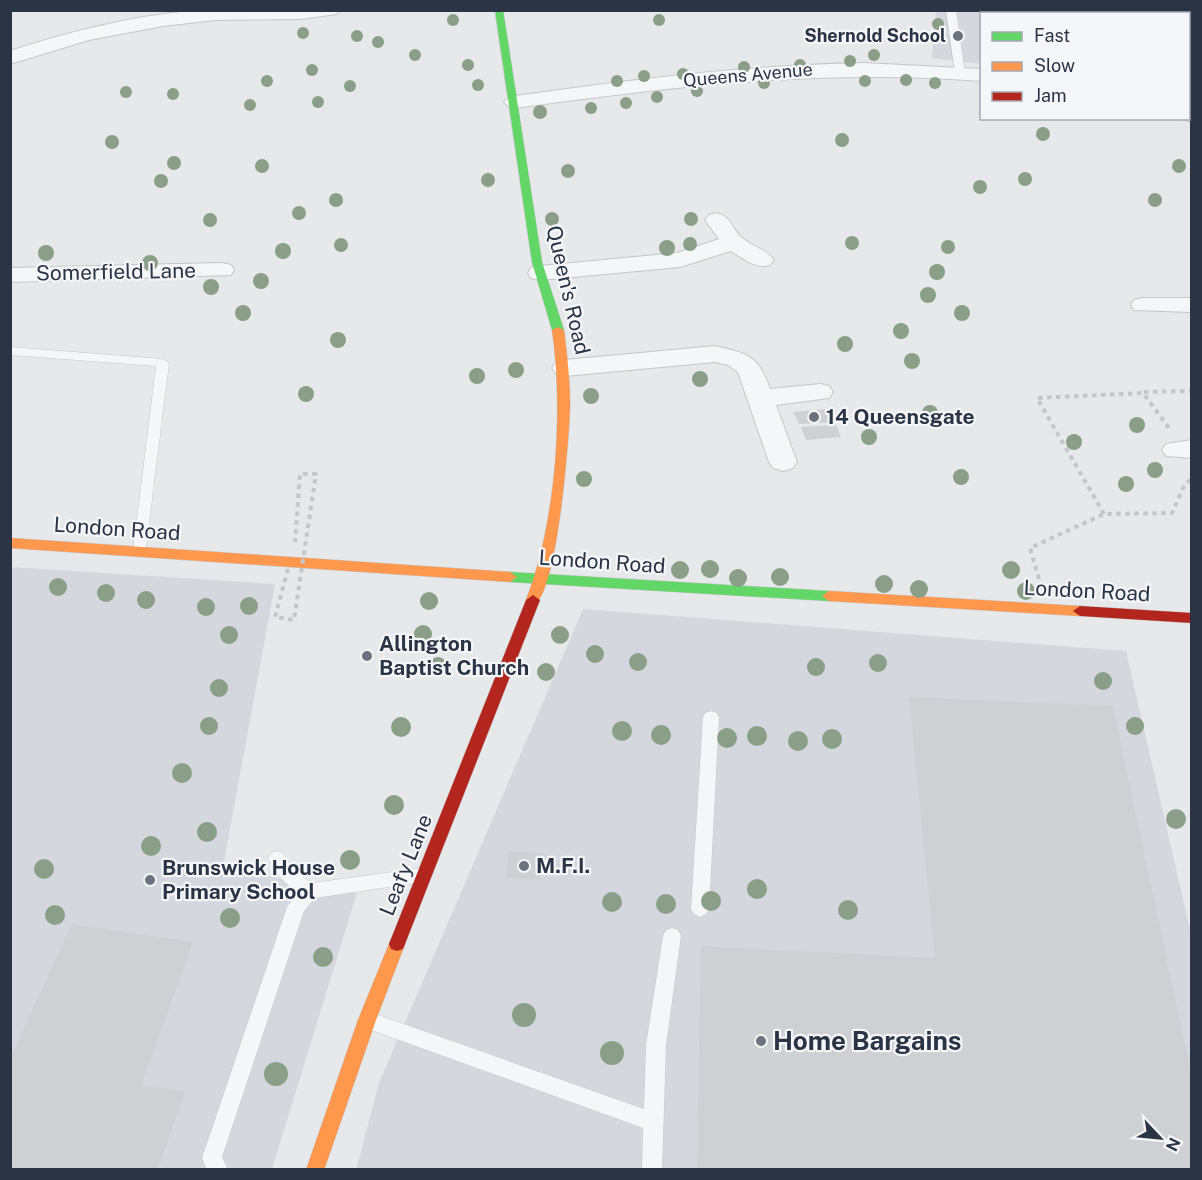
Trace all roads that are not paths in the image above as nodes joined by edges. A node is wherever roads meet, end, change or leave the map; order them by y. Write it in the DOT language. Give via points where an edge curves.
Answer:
graph roads {
  1 [pos="330,10"];
  2 [pos="499,10"];
  3 [pos="951,10"];
  4 [pos="260,12"];
  5 [pos="10,58"];
  6 [pos="960,73"];
  7 [pos="980,75"];
  8 [pos="522,101"];
  9 [pos="717,220"];
  10 [pos="733,242"];
  11 [pos="762,261"];
  12 [pos="222,270"];
  13 [pos="540,273"];
  14 [pos="10,275"];
  15 [pos="1188,297"];
  16 [pos="1143,306"];
  17 [pos="10,351"];
  18 [pos="565,368"];
  19 [pos="820,392"];
  20 [pos="760,398"];
  21 [pos="783,462"];
  22 [pos="10,543"];
  23 [pos="140,551"];
  24 [pos="542,579"];
  25 [pos="1191,618"];
  26 [pos="711,717"];
  27 [pos="277,858"];
  28 [pos="425,875"];
  29 [pos="310,891"];
  30 [pos="700,909"];
  31 [pos="672,936"];
  32 [pos="367,1020"];
  33 [pos="654,1122"];
  34 [pos="218,1170"];
  35 [pos="315,1170"];
  36 [pos="652,1170"];
  1 -- 4 [label="street"];
  2 -- 8 [label="street, Queen's Road"];
  3 -- 6 [label="lane"];
  4 -- 5 [label="street" via="121,19"];
  6 -- 7 [label="street, Queens Avenue"];
  6 -- 8 [label="street, Queens Avenue" via="859,68 776,70"];
  8 -- 13 [label="street, Queen's Road" via="520,158"];
  9 -- 10 [label="street"];
  10 -- 11 [label="street"];
  10 -- 13 [label="street" via="680,260"];
  12 -- 14 [label="street, Somerfield Lane"];
  13 -- 18 [label="street, Queen's Road"];
  15 -- 16 [label="street"];
  17 -- 23 [label="lane" via="163,363"];
  18 -- 20 [label="street" via="715,354 737,359 750,368"];
  18 -- 24 [label="street, Queen's Road" via="562,468"];
  19 -- 20 [label="street"];
  20 -- 21 [label="street"];
  22 -- 23 [label="street, London Road"];
  23 -- 24 [label="street, London Road"];
  24 -- 25 [label="street, London Road"];
  24 -- 28 [label="street, Leafy Lane"];
  26 -- 30 [label="lane"];
  27 -- 29 [label="lane" via="288,876"];
  28 -- 29 [label="lane"];
  28 -- 32 [label="street, Leafy Lane"];
  29 -- 34 [label="lane" via="296,907 212,1158"];
  31 -- 33 [label="lane" via="656,1045"];
  32 -- 33 [label="lane"];
  32 -- 35 [label="street, Leafy Lane"];
  33 -- 36 [label="lane"];
}
